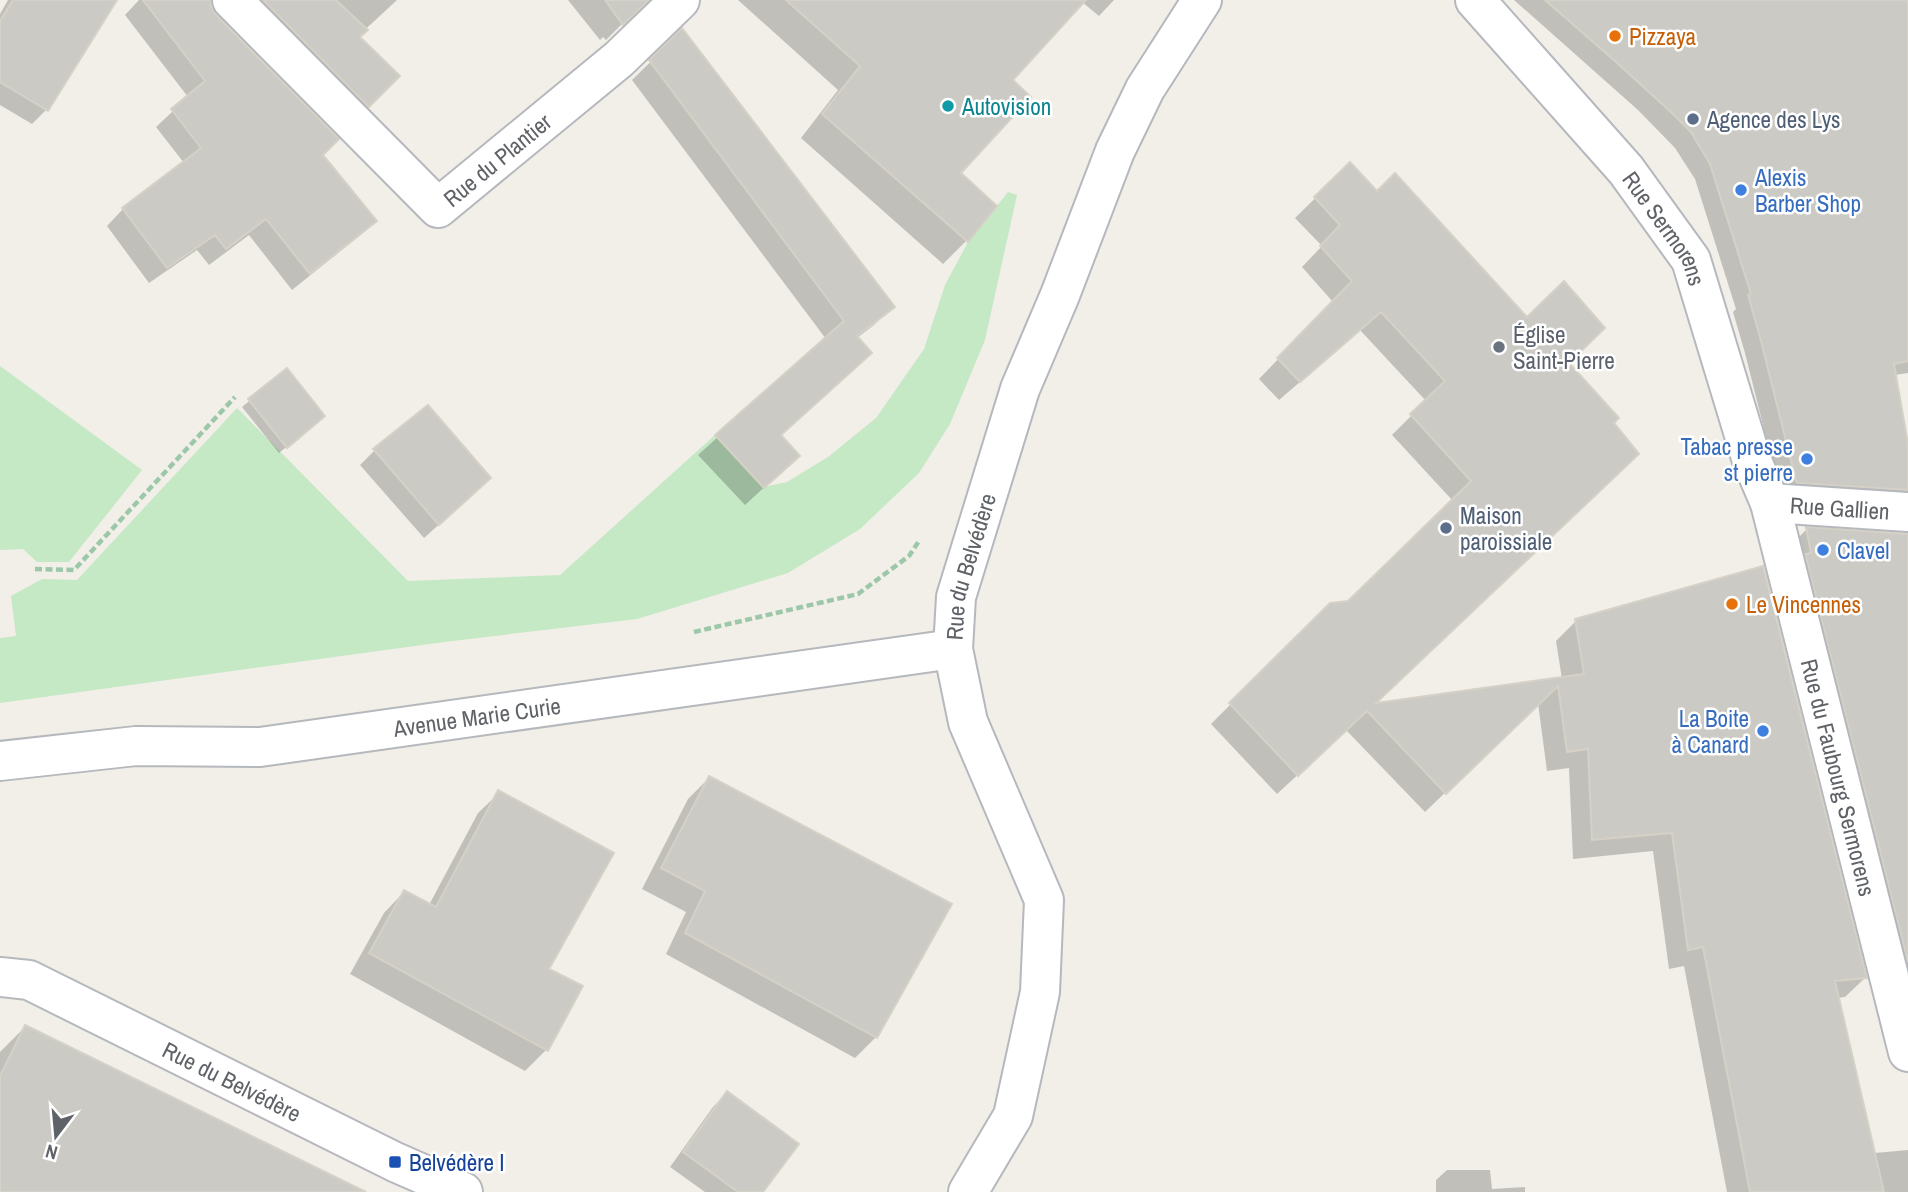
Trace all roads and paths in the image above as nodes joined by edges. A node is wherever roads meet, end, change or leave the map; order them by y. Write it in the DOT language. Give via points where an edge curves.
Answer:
graph roads {
  1 [pos="232,0"];
  2 [pos="680,0"];
  3 [pos="1202,0"];
  4 [pos="1475,0"];
  5 [pos="236,397"];
  6 [pos="1770,503"];
  7 [pos="1908,512"];
  8 [pos="923,534"];
  9 [pos="35,569"];
  10 [pos="858,594"];
  11 [pos="860,603"];
  12 [pos="688,634"];
  13 [pos="953,649"];
  14 [pos="0,761"];
  15 [pos="0,977"];
  16 [pos="1908,1052"];
  17 [pos="463,1192"];
  18 [pos="968,1192"];
  1 -- 2 [label="street, Rue du Plantier" via="438,208 619,59"];
  3 -- 13 [label="street, Rue du Belvédère" via="1145,89 1115,151 1020,389 956,597"];
  4 -- 6 [label="street, Rue Sermorens" via="1626,170 1691,260 1752,461"];
  5 -- 9 [label="path" via="74,570"];
  6 -- 7 [label="street, Rue Gallien"];
  6 -- 16 [label="street, Rue du Faubourg Sermorens"];
  8 -- 10 [label="path" via="909,556"];
  10 -- 11 [label="path"];
  10 -- 12 [label="path"];
  13 -- 14 [label="street, Avenue Marie Curie" via="260,747 136,746"];
  13 -- 18 [label="street, Rue du Belvédère" via="968,722 1044,900 1041,992 1013,1116"];
  15 -- 17 [label="street, Rue du Belvédère" via="29,980"];
}
